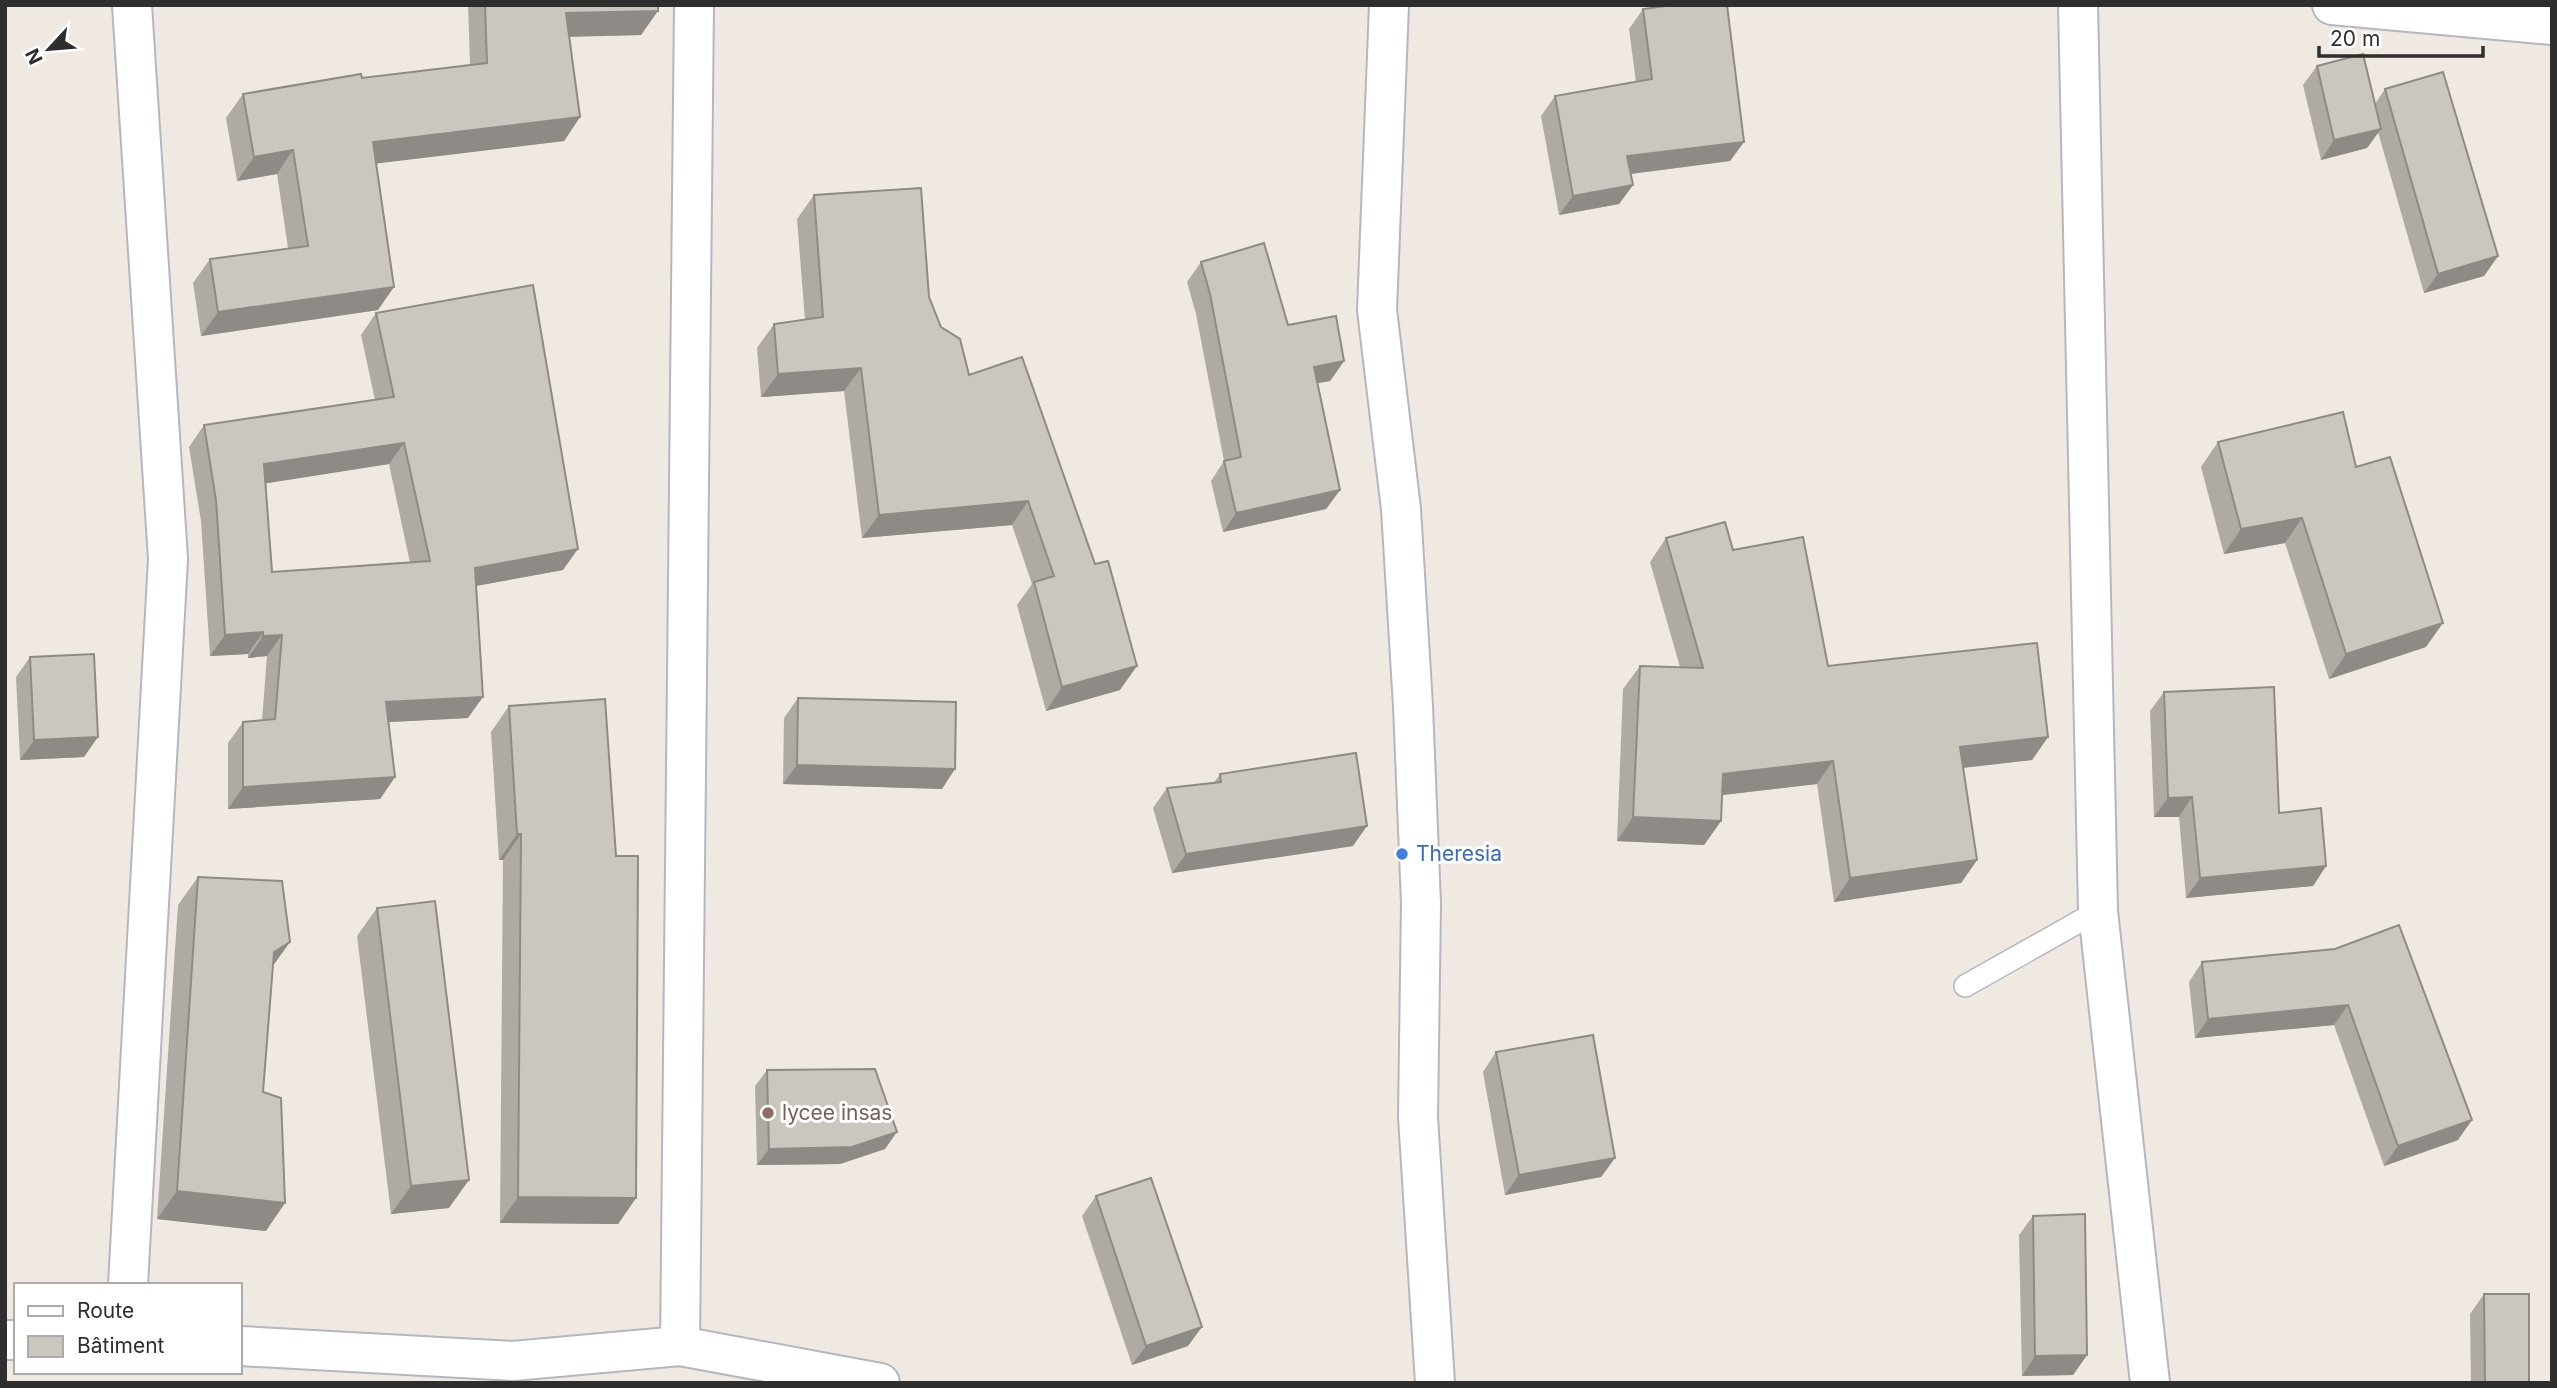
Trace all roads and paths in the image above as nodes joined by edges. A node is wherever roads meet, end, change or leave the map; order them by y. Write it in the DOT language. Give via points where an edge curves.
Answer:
graph roads {
  1 [pos="132,5"];
  2 [pos="694,5"];
  3 [pos="1389,5"];
  4 [pos="2078,5"];
  5 [pos="2332,5"];
  6 [pos="2552,25"];
  7 [pos="2098,911"];
  8 [pos="1965,986"];
  9 [pos="128,1283"];
  10 [pos="242,1346"];
  11 [pos="680,1346"];
  12 [pos="880,1383"];
  13 [pos="1435,1383"];
  14 [pos="2150,1383"];
  1 -- 9 [label="street" via="168,559"];
  2 -- 11 [label="street"];
  3 -- 13 [label="street" via="1377,310 1401,509 1413,706 1421,903 1418,1117"];
  4 -- 7 [label="street"];
  5 -- 6 [label="street"];
  7 -- 8 [label="lane"];
  7 -- 14 [label="street"];
  10 -- 11 [label="street" via="513,1361"];
  11 -- 12 [label="street"];
}
